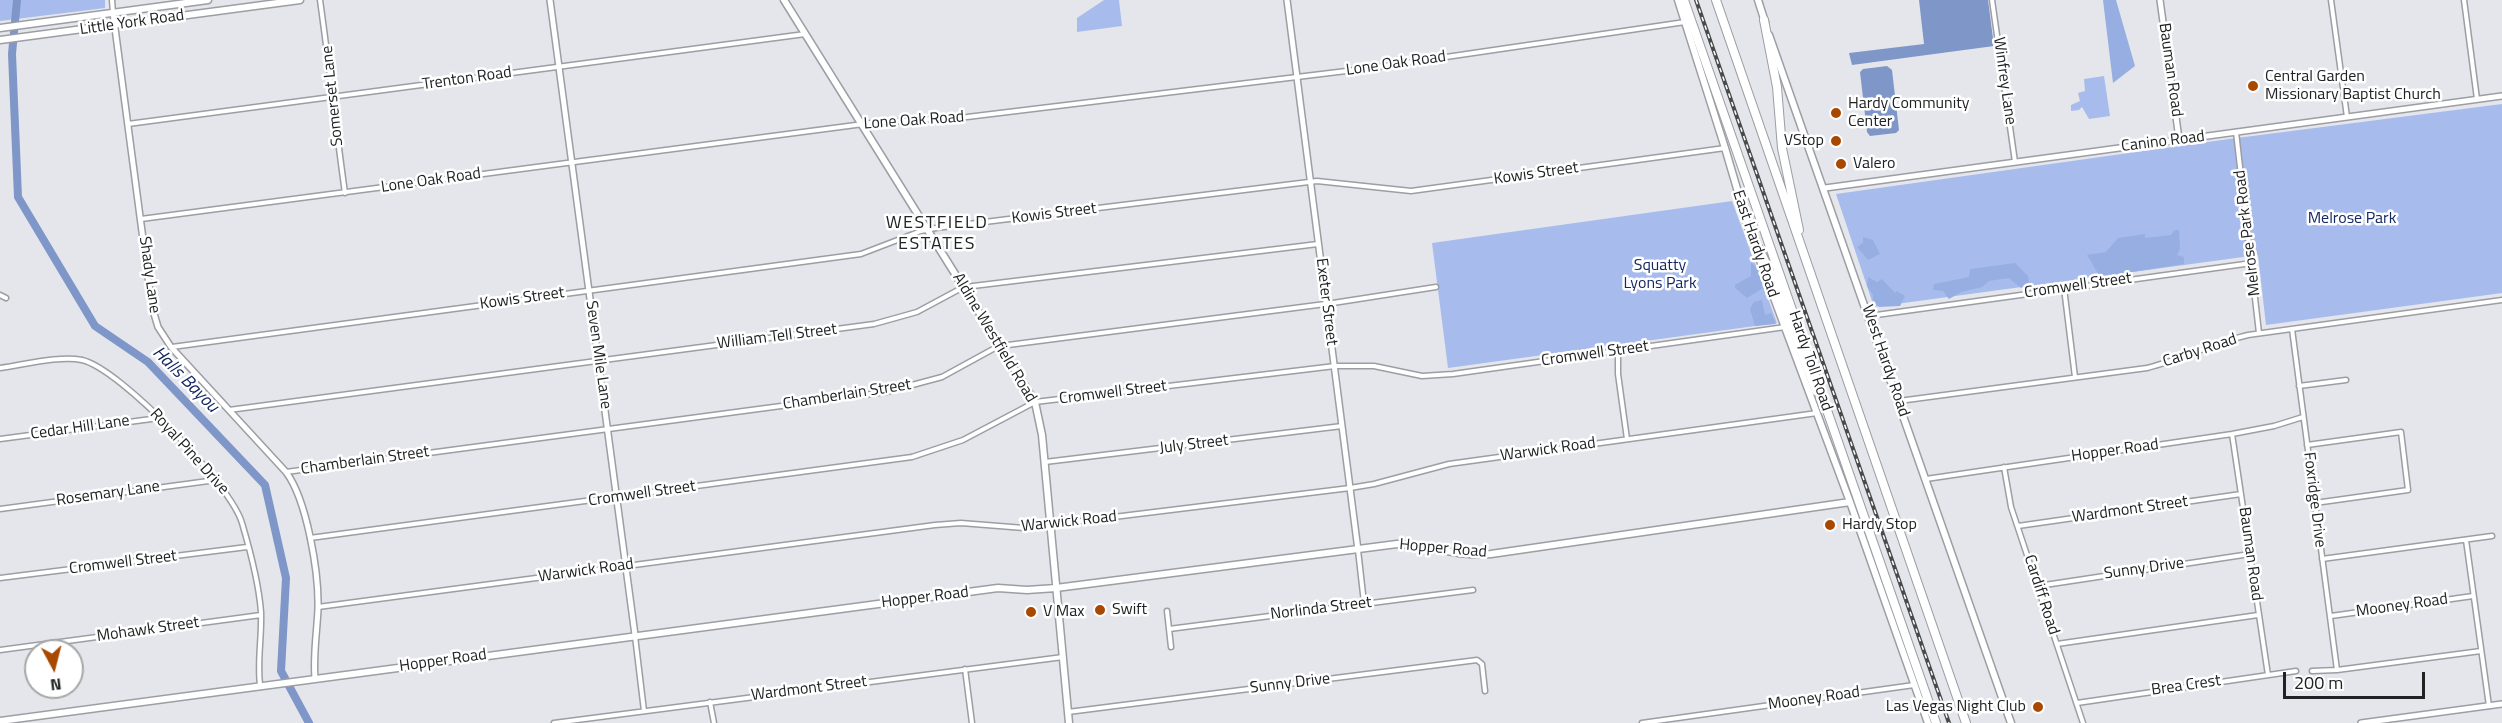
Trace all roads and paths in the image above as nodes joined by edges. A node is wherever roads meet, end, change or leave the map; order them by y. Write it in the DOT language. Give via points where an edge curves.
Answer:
graph roads {
  1 [pos="112,0"];
  2 [pos="208,0"];
  3 [pos="300,0"];
  4 [pos="320,0"];
  5 [pos="550,0"];
  6 [pos="784,0"];
  7 [pos="1287,0"];
  8 [pos="1676,0"];
  9 [pos="1684,0"];
  10 [pos="1716,0"];
  11 [pos="1758,0"];
  12 [pos="1992,0"];
  13 [pos="2160,0"];
  14 [pos="2331,0"];
  15 [pos="2464,0"];
  16 [pos="113,13"];
  17 [pos="1764,20"];
  18 [pos="1686,22"];
  19 [pos="115,25"];
  20 [pos="0,28"];
  21 [pos="806,34"];
  22 [pos="0,40"];
  23 [pos="560,66"];
  24 [pos="1299,77"];
  25 [pos="2502,96"];
  26 [pos="331,98"];
  27 [pos="2477,99"];
  28 [pos="2347,117"];
  29 [pos="128,124"];
  30 [pos="861,124"];
  31 [pos="2236,132"];
  32 [pos="2179,139"];
  33 [pos="1725,148"];
  34 [pos="572,162"];
  35 [pos="2015,162"];
  36 [pos="1312,181"];
  37 [pos="1825,188"];
  38 [pos="345,193"];
  39 [pos="141,219"];
  40 [pos="1747,224"];
  41 [pos="928,230"];
  42 [pos="1319,244"];
  43 [pos="1802,250"];
  44 [pos="2252,263"];
  45 [pos="1436,287"];
  46 [pos="965,288"];
  47 [pos="2064,288"];
  48 [pos="589,290"];
  49 [pos="0,295"];
  50 [pos="6,298"];
  51 [pos="2502,300"];
  52 [pos="1327,304"];
  53 [pos="1869,316"];
  54 [pos="1785,327"];
  55 [pos="2292,329"];
  56 [pos="2259,333"];
  57 [pos="1002,346"];
  58 [pos="171,347"];
  59 [pos="1618,350"];
  60 [pos="598,360"];
  61 [pos="1335,366"];
  62 [pos="0,368"];
  63 [pos="2076,377"];
  64 [pos="2346,380"];
  65 [pos="2299,386"];
  66 [pos="1899,401"];
  67 [pos="1035,402"];
  68 [pos="229,410"];
  69 [pos="1816,413"];
  70 [pos="2303,417"];
  71 [pos="160,418"];
  72 [pos="1832,424"];
  73 [pos="1342,426"];
  74 [pos="608,428"];
  75 [pos="2232,434"];
  76 [pos="0,439"];
  77 [pos="1627,439"];
  78 [pos="2307,445"];
  79 [pos="1045,462"];
  80 [pos="2004,467"];
  81 [pos="286,472"];
  82 [pos="1926,479"];
  83 [pos="216,480"];
  84 [pos="1350,488"];
  85 [pos="2241,494"];
  86 [pos="617,498"];
  87 [pos="1850,502"];
  88 [pos="2315,503"];
  89 [pos="0,509"];
  90 [pos="1050,525"];
  91 [pos="2019,526"];
  92 [pos="2492,536"];
  93 [pos="310,538"];
  94 [pos="2466,540"];
  95 [pos="247,547"];
  96 [pos="1358,550"];
  97 [pos="2250,554"];
  98 [pos="2322,559"];
  99 [pos="626,566"];
  100 [pos="0,578"];
  101 [pos="2038,586"];
  102 [pos="1056,588"];
  103 [pos="1473,590"];
  104 [pos="2473,596"];
  105 [pos="1364,604"];
  106 [pos="318,607"];
  107 [pos="1167,611"];
  108 [pos="261,615"];
  109 [pos="2258,615"];
  110 [pos="2331,616"];
  111 [pos="1169,629"];
  112 [pos="635,635"];
  113 [pos="2057,644"];
  114 [pos="1171,647"];
  115 [pos="0,650"];
  116 [pos="2481,651"];
  117 [pos="1064,657"];
  118 [pos="965,669"];
  119 [pos="2312,670"];
  120 [pos="2337,670"];
  121 [pos="2295,671"];
  122 [pos="2268,675"];
  123 [pos="315,678"];
  124 [pos="260,685"];
  125 [pos="1915,685"];
  126 [pos="1485,691"];
  127 [pos="710,702"];
  128 [pos="2077,703"];
  129 [pos="2502,704"];
  130 [pos="2489,706"];
  131 [pos="644,711"];
  132 [pos="1068,712"];
  133 [pos="0,721"];
  134 [pos="554,723"];
  135 [pos="714,723"];
  136 [pos="972,723"];
  137 [pos="1069,723"];
  138 [pos="1642,723"];
  139 [pos="1928,723"];
  140 [pos="1936,723"];
  141 [pos="1966,723"];
  142 [pos="2011,723"];
  143 [pos="2083,723"];
  144 [pos="2361,723"];
  1 -- 16 [label="street, Shady Lane"];
  2 -- 16 [label="main road, Little York Road"];
  3 -- 19 [label="main road, Little York Road"];
  4 -- 26 [label="street, Somerset Lane"];
  5 -- 23 [label="street, Seven Mile Lane"];
  6 -- 21 [label="main road, Aldine Westfield Road"];
  7 -- 24 [label="street, Exeter Street"];
  8 -- 18 [label="main road, East Hardy Road"];
  9 -- 72 [label="highway, Hardy Toll Road"];
  10 -- 43 [label="highway, Hardy Toll Road"];
  11 -- 17 [label="main road, West Hardy Road"];
  12 -- 35 [label="street, Winfrey Lane"];
  13 -- 32 [label="street, Bauman Road"];
  14 -- 28 [label="street"];
  15 -- 27 [label="street"];
  16 -- 19 [label="street, Shady Lane"];
  16 -- 20 [label="main road, Little York Road"];
  17 -- 37 [label="main road, West Hardy Road"];
  17 -- 43 [label="highway" via="1777,87 1782,148"];
  18 -- 24 [label="street, Lone Oak Road"];
  18 -- 33 [label="main road, East Hardy Road"];
  19 -- 22 [label="main road, Little York Road"];
  19 -- 29 [label="street, Shady Lane"];
  21 -- 23 [label="street, Trenton Road"];
  21 -- 30 [label="main road, Aldine Westfield Road"];
  23 -- 26 [label="street, Trenton Road"];
  23 -- 34 [label="street, Seven Mile Lane"];
  24 -- 30 [label="street, Lone Oak Road" via="967,117"];
  24 -- 36 [label="street, Exeter Street"];
  25 -- 27 [label="street, Canino Road"];
  26 -- 29 [label="street, Trenton Road"];
  26 -- 38 [label="street, Somerset Lane"];
  27 -- 28 [label="street, Canino Road"];
  28 -- 31 [label="street, Canino Road"];
  29 -- 39 [label="street, Shady Lane"];
  30 -- 34 [label="street, Lone Oak Road"];
  30 -- 41 [label="main road, Aldine Westfield Road"];
  31 -- 32 [label="street, Canino Road"];
  31 -- 44 [label="street, Melrose Park Road"];
  32 -- 35 [label="street, Canino Road"];
  33 -- 36 [label="street, Kowis Street" via="1411,191"];
  33 -- 40 [label="main road, East Hardy Road"];
  34 -- 38 [label="street, Lone Oak Road"];
  34 -- 48 [label="street, Seven Mile Lane"];
  35 -- 37 [label="street, Canino Road"];
  36 -- 41 [label="street, Kowis Street"];
  36 -- 42 [label="street, Exeter Street"];
  37 -- 53 [label="main road, West Hardy Road"];
  38 -- 39 [label="street, Lone Oak Road"];
  39 -- 58 [label="street, Shady Lane" via="152,307 158,327"];
  40 -- 54 [label="main road, East Hardy Road"];
  40 -- 72 [label="highway"];
  41 -- 46 [label="main road, Aldine Westfield Road"];
  41 -- 48 [label="street, Kowis Street" via="861,254"];
  42 -- 46 [label="street, William Tell Street"];
  42 -- 52 [label="street, Exeter Street"];
  43 -- 141 [label="highway, Hardy Toll Road"];
  44 -- 47 [label="street, Cromwell Street"];
  44 -- 56 [label="street, Melrose Park Road"];
  45 -- 52 [label="street, Chamberlain Street"];
  46 -- 57 [label="main road, Aldine Westfield Road"];
  46 -- 60 [label="street, William Tell Street" via="917,312 874,324"];
  47 -- 53 [label="street, Cromwell Street"];
  47 -- 63 [label="street"];
  48 -- 58 [label="street, Kowis Street"];
  48 -- 60 [label="street, Seven Mile Lane"];
  49 -- 50 [label="street"];
  51 -- 55 [label="street, Carby Road"];
  52 -- 57 [label="street, Chamberlain Street"];
  52 -- 61 [label="street, Exeter Street"];
  53 -- 66 [label="main road, West Hardy Road"];
  54 -- 59 [label="street, Cromwell Street"];
  54 -- 69 [label="main road, East Hardy Road"];
  55 -- 56 [label="street, Carby Road"];
  55 -- 65 [label="street, Foxridge Drive"];
  56 -- 63 [label="street, Carby Road" via="2147,368"];
  57 -- 67 [label="main road, Aldine Westfield Road"];
  57 -- 74 [label="street, Chamberlain Street" via="942,377 886,392"];
  58 -- 68 [label="street, Shady Lane"];
  59 -- 61 [label="street, Cromwell Street" via="1422,376 1374,366"];
  59 -- 77 [label="street"];
  60 -- 68 [label="street, William Tell Street"];
  60 -- 74 [label="street, Seven Mile Lane"];
  61 -- 67 [label="street, Cromwell Street"];
  61 -- 73 [label="street, Exeter Street"];
  62 -- 71 [label="street, Royal Pine Drive" via="79,359 126,386"];
  63 -- 66 [label="street, Carby Road"];
  64 -- 65 [label="street"];
  65 -- 70 [label="street, Foxridge Drive"];
  66 -- 82 [label="main road, West Hardy Road"];
  67 -- 79 [label="main road, Aldine Westfield Road"];
  67 -- 86 [label="street, Cromwell Street" via="963,440 912,457"];
  68 -- 81 [label="street, Shady Lane"];
  69 -- 77 [label="street, Warwick Road"];
  69 -- 87 [label="main road, East Hardy Road"];
  70 -- 75 [label="street, Hopper Road"];
  70 -- 78 [label="street, Foxridge Drive"];
  71 -- 76 [label="street, Cedar Hill Lane"];
  71 -- 83 [label="street, Royal Pine Drive"];
  72 -- 140 [label="highway, Hardy Toll Road"];
  73 -- 79 [label="street, July Street"];
  73 -- 84 [label="street, Exeter Street"];
  74 -- 81 [label="street, Chamberlain Street"];
  74 -- 86 [label="street, Seven Mile Lane"];
  75 -- 80 [label="street, Hopper Road"];
  75 -- 85 [label="street, Bauman Road"];
  77 -- 84 [label="street, Warwick Road" via="1449,464"];
  78 -- 88 [label="street, Foxridge Drive"];
  78 -- 88 [label="street" via="2401,432 2406,468 2408,490"];
  79 -- 90 [label="main road, Aldine Westfield Road"];
  80 -- 82 [label="street, Hopper Road"];
  80 -- 91 [label="street, Cardiff Road"];
  81 -- 93 [label="street, Shady Lane" via="299,493"];
  82 -- 142 [label="main road, West Hardy Road"];
  83 -- 89 [label="street, Rosemary Lane"];
  83 -- 95 [label="street, Royal Pine Drive" via="235,505"];
  84 -- 90 [label="street, Warwick Road"];
  84 -- 96 [label="street, Exeter Street"];
  85 -- 91 [label="street, Wardmont Street"];
  85 -- 97 [label="street, Bauman Road"];
  86 -- 93 [label="street, Cromwell Street"];
  86 -- 99 [label="street, Seven Mile Lane"];
  87 -- 96 [label="main road, Hopper Road" via="1483,555 1397,544"];
  87 -- 125 [label="main road, East Hardy Road"];
  88 -- 98 [label="street, Foxridge Drive"];
  90 -- 99 [label="street, Warwick Road" via="935,525"];
  90 -- 102 [label="main road, Aldine Westfield Road"];
  91 -- 101 [label="street, Cardiff Road"];
  92 -- 94 [label="street"];
  93 -- 106 [label="street, Shady Lane"];
  94 -- 98 [label="street"];
  94 -- 104 [label="street"];
  95 -- 100 [label="street, Cromwell Street"];
  95 -- 108 [label="street, Royal Pine Drive"];
  96 -- 102 [label="main road, Hopper Road"];
  96 -- 105 [label="street, Exeter Street"];
  97 -- 101 [label="street, Sunny Drive"];
  97 -- 109 [label="street, Bauman Road"];
  98 -- 110 [label="street, Foxridge Drive"];
  99 -- 106 [label="street, Warwick Road"];
  99 -- 112 [label="street, Seven Mile Lane"];
  101 -- 113 [label="street, Cardiff Road"];
  102 -- 112 [label="main road, Hopper Road" via="998,588"];
  102 -- 117 [label="main road, Aldine Westfield Road"];
  103 -- 105 [label="street, Norlinda Street"];
  104 -- 110 [label="street, Mooney Road"];
  104 -- 116 [label="street"];
  105 -- 111 [label="street, Norlinda Street"];
  106 -- 123 [label="street, Shady Lane"];
  107 -- 111 [label="street"];
  108 -- 115 [label="street, Mohawk Street"];
  108 -- 124 [label="street, Royal Pine Drive"];
  109 -- 113 [label="street"];
  109 -- 122 [label="street, Bauman Road"];
  110 -- 120 [label="street, Foxridge Drive"];
  111 -- 114 [label="street"];
  112 -- 123 [label="main road, Hopper Road"];
  112 -- 131 [label="street, Seven Mile Lane"];
  113 -- 128 [label="street, Cardiff Road"];
  116 -- 120 [label="street"];
  116 -- 130 [label="street"];
  117 -- 118 [label="street, Wardmont Street"];
  117 -- 132 [label="main road, Aldine Westfield Road"];
  118 -- 127 [label="street, Wardmont Street"];
  118 -- 136 [label="street"];
  119 -- 120 [label="street"];
  121 -- 122 [label="street, Brea Crest"];
  122 -- 128 [label="street, Brea Crest"];
  123 -- 124 [label="main road, Hopper Road"];
  124 -- 133 [label="main road, Hopper Road"];
  125 -- 138 [label="street, Mooney Road"];
  125 -- 139 [label="main road, East Hardy Road"];
  126 -- 132 [label="street, Sunny Drive" via="1482,664 1477,660"];
  127 -- 131 [label="street, Wardmont Street"];
  127 -- 135 [label="street"];
  128 -- 143 [label="street, Cardiff Road"];
  129 -- 130 [label="street"];
  130 -- 144 [label="street"];
  131 -- 134 [label="street, Wardmont Street"];
  132 -- 137 [label="main road, Aldine Westfield Road"];
}
